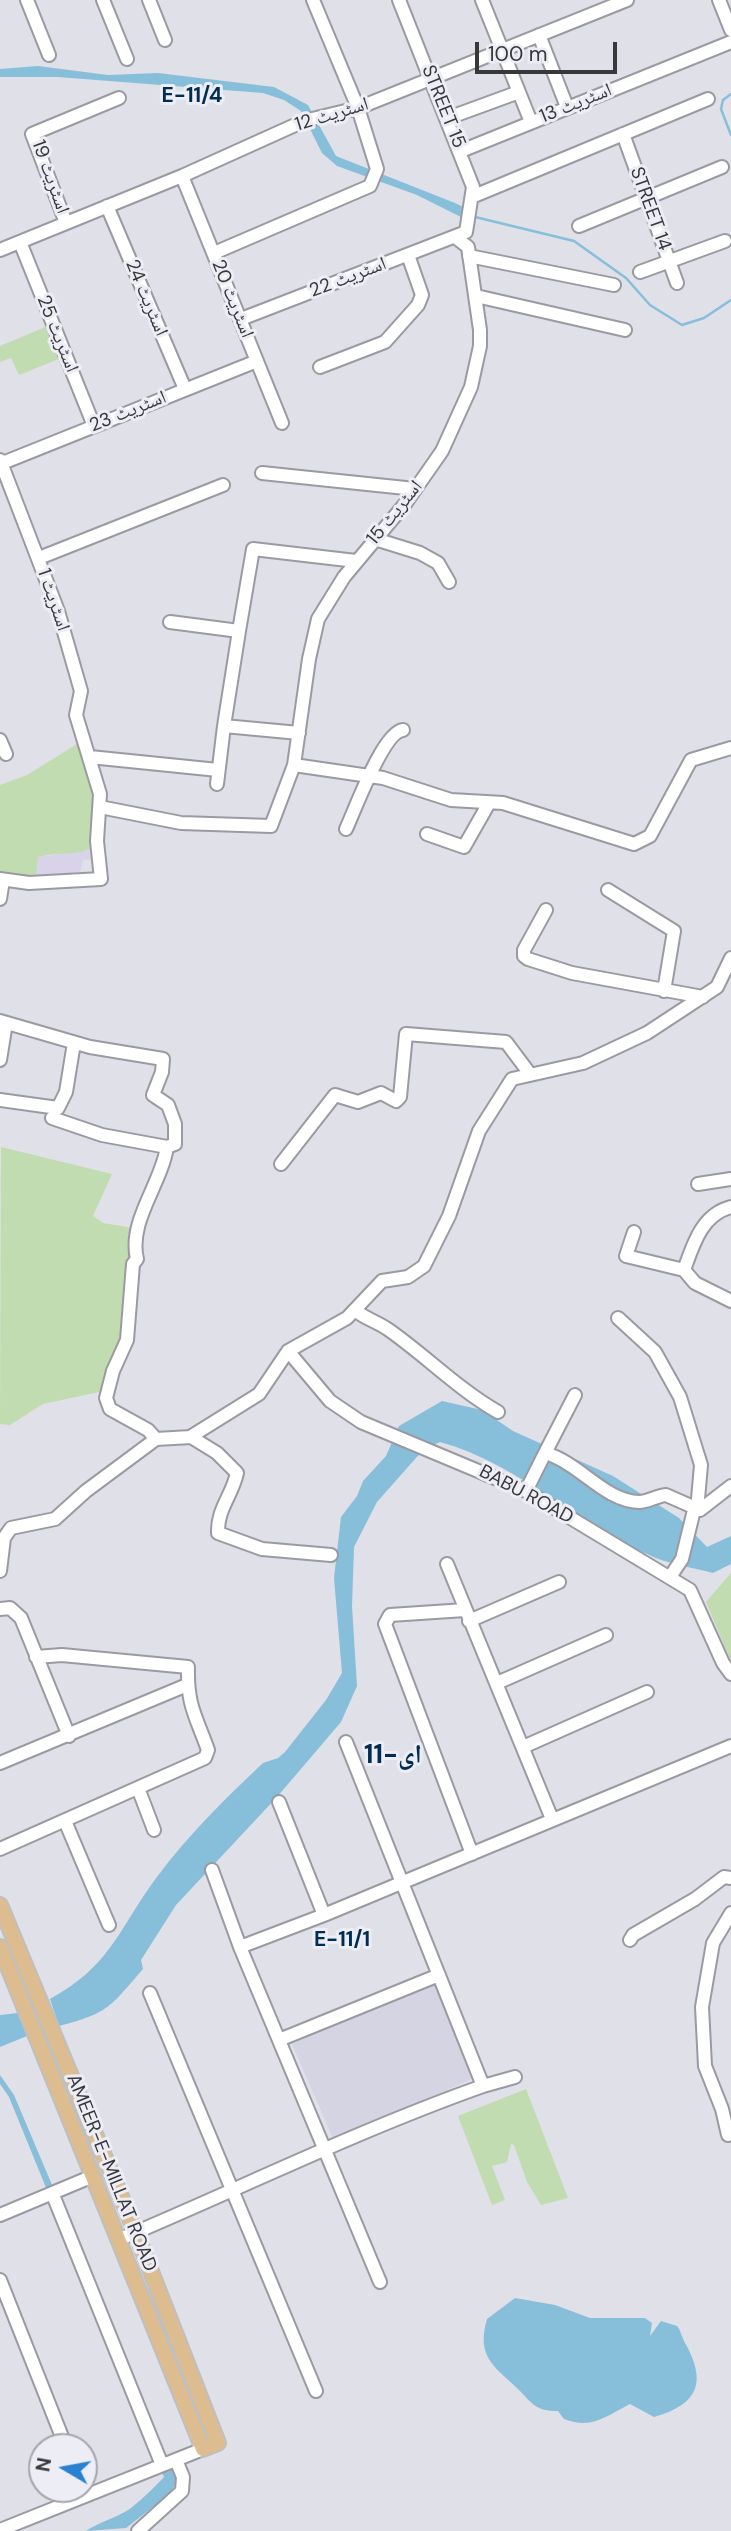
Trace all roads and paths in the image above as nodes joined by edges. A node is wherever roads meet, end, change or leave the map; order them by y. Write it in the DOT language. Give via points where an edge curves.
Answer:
graph roads {
  1 [pos="27,0"];
  2 [pos="103,0"];
  3 [pos="149,0"];
  4 [pos="313,0"];
  5 [pos="399,0"];
  6 [pos="482,0"];
  7 [pos="626,0"];
  8 [pos="719,0"];
  9 [pos="731,30"];
  10 [pos="539,35"];
  11 [pos="165,40"];
  12 [pos="731,43"];
  13 [pos="502,49"];
  14 [pos="49,55"];
  15 [pos="127,60"];
  16 [pos="432,78"];
  17 [pos="519,92"];
  18 [pos="119,98"];
  19 [pos="708,99"];
  20 [pos="567,107"];
  21 [pos="358,108"];
  22 [pos="448,118"];
  23 [pos="531,122"];
  24 [pos="623,134"];
  25 [pos="461,151"];
  26 [pos="722,167"];
  27 [pos="182,176"];
  28 [pos="474,196"];
  29 [pos="646,198"];
  30 [pos="107,206"];
  31 [pos="66,223"];
  32 [pos="579,226"];
  33 [pos="455,237"];
  34 [pos="725,241"];
  35 [pos="20,242"];
  36 [pos="0,250"];
  37 [pos="214,253"];
  38 [pos="408,255"];
  39 [pos="469,256"];
  40 [pos="669,261"];
  41 [pos="640,272"];
  42 [pos="677,283"];
  43 [pos="614,285"];
  44 [pos="476,296"];
  45 [pos="241,319"];
  46 [pos="625,330"];
  47 [pos="257,361"];
  48 [pos="320,367"];
  49 [pos="185,389"];
  50 [pos="282,423"];
  51 [pos="93,426"];
  52 [pos="1,462"];
  53 [pos="262,473"];
  54 [pos="223,485"];
  55 [pos="415,489"];
  56 [pos="375,539"];
  57 [pos="39,558"];
  58 [pos="356,561"];
  59 [pos="449,582"];
  60 [pos="170,622"];
  61 [pos="239,631"];
  62 [pos="224,726"];
  63 [pos="403,730"];
  64 [pos="299,733"];
  65 [pos="0,740"];
  66 [pos="731,748"];
  67 [pos="6,754"];
  68 [pos="90,757"];
  69 [pos="294,765"];
  70 [pos="218,770"];
  71 [pos="369,776"];
  72 [pos="217,784"];
  73 [pos="489,803"];
  74 [pos="100,807"];
  75 [pos="346,829"];
  76 [pos="427,834"];
  77 [pos="2,879"];
  78 [pos="608,890"];
  79 [pos="0,899"];
  80 [pos="546,910"];
  81 [pos="731,958"];
  82 [pos="664,991"];
  83 [pos="703,998"];
  84 [pos="3,1022"];
  85 [pos="74,1043"];
  86 [pos="0,1060"];
  87 [pos="530,1074"];
  88 [pos="0,1100"];
  89 [pos="52,1118"];
  90 [pos="167,1147"];
  91 [pos="281,1164"];
  92 [pos="731,1179"];
  93 [pos="698,1184"];
  94 [pos="731,1207"];
  95 [pos="634,1232"];
  96 [pos="684,1270"];
  97 [pos="731,1301"];
  98 [pos="356,1311"];
  99 [pos="618,1318"];
  100 [pos="288,1351"];
  101 [pos="575,1395"];
  102 [pos="498,1412"];
  103 [pos="190,1437"];
  104 [pos="156,1439"];
  105 [pos="543,1457"];
  106 [pos="731,1486"];
  107 [pos="526,1491"];
  108 [pos="695,1510"];
  109 [pos="331,1555"];
  110 [pos="447,1564"];
  111 [pos="0,1571"];
  112 [pos="670,1577"];
  113 [pos="559,1582"];
  114 [pos="3,1606"];
  115 [pos="467,1615"];
  116 [pos="606,1635"];
  117 [pos="36,1657"];
  118 [pos="731,1674"];
  119 [pos="497,1682"];
  120 [pos="187,1685"];
  121 [pos="647,1692"];
  122 [pos="69,1736"];
  123 [pos="346,1742"];
  124 [pos="731,1746"];
  125 [pos="523,1747"];
  126 [pos="0,1763"];
  127 [pos="138,1788"];
  128 [pos="279,1802"];
  129 [pos="552,1819"];
  130 [pos="65,1821"];
  131 [pos="154,1830"];
  132 [pos="0,1849"];
  133 [pos="472,1853"];
  134 [pos="212,1870"];
  135 [pos="731,1878"];
  136 [pos="403,1880"];
  137 [pos="731,1913"];
  138 [pos="1,1914"];
  139 [pos="324,1915"];
  140 [pos="109,1925"];
  141 [pos="630,1940"];
  142 [pos="0,1947"];
  143 [pos="240,1947"];
  144 [pos="439,1975"];
  145 [pos="150,1993"];
  146 [pos="279,2040"];
  147 [pos="515,2077"];
  148 [pos="483,2086"];
  149 [pos="728,2135"];
  150 [pos="325,2148"];
  151 [pos="93,2176"];
  152 [pos="232,2190"];
  153 [pos="53,2195"];
  154 [pos="0,2216"];
  155 [pos="136,2233"];
  156 [pos="120,2239"];
  157 [pos="0,2280"];
  158 [pos="380,2282"];
  159 [pos="316,2391"];
  160 [pos="60,2433"];
  161 [pos="203,2448"];
  162 [pos="176,2460"];
  163 [pos="162,2465"];
  164 [pos="98,2488"];
  165 [pos="61,2503"];
  166 [pos="0,2529"];
  167 [pos="138,2531"];
  1 -- 14 [label="street"];
  2 -- 15 [label="street"];
  3 -- 11 [label="street"];
  4 -- 21 [label="street"];
  5 -- 16 [label="street, STREET 15"];
  6 -- 13 [label="street"];
  7 -- 10 [label="street, اسٹریٹ 12"];
  8 -- 9 [label="street"];
  10 -- 13 [label="street, اسٹریٹ 12"];
  10 -- 20 [label="street"];
  12 -- 20 [label="street, اسٹریٹ 13"];
  13 -- 16 [label="street, اسٹریٹ 12"];
  13 -- 17 [label="street"];
  16 -- 21 [label="street, اسٹریٹ 12"];
  16 -- 22 [label="street, STREET 15"];
  17 -- 22 [label="street"];
  17 -- 23 [label="street"];
  18 -- 31 [label="street, اسٹریٹ 19" via="35,132 31,138"];
  19 -- 24 [label="street"];
  20 -- 23 [label="street, اسٹریٹ 13"];
  21 -- 27 [label="street, اسٹریٹ 12" via="304,121"];
  21 -- 37 [label="street" via="377,169 370,186"];
  22 -- 25 [label="street, STREET 15"];
  23 -- 25 [label="street, اسٹریٹ 13"];
  24 -- 28 [label="street"];
  24 -- 29 [label="street, STREET 14"];
  25 -- 28 [label="street, STREET 15"];
  26 -- 29 [label="street"];
  27 -- 30 [label="street, اسٹریٹ 12"];
  27 -- 37 [label="street, اسٹریٹ 20"];
  28 -- 33 [label="street, STREET 15" via="466,232"];
  29 -- 32 [label="street"];
  29 -- 40 [label="street, STREET 14"];
  30 -- 31 [label="street, اسٹریٹ 12"];
  30 -- 49 [label="street, اسٹریٹ 24"];
  31 -- 35 [label="street, اسٹریٹ 12"];
  33 -- 38 [label="street, اسٹریٹ 22"];
  33 -- 39 [label="street, اسٹریٹ 15" via="466,243"];
  34 -- 40 [label="street"];
  35 -- 36 [label="street, اسٹریٹ 12"];
  35 -- 51 [label="street, اسٹریٹ 25"];
  37 -- 45 [label="street, اسٹریٹ 20"];
  38 -- 45 [label="street, اسٹریٹ 22"];
  38 -- 48 [label="street" via="422,295 418,305 385,342"];
  39 -- 43 [label="street"];
  39 -- 44 [label="street, اسٹریٹ 15"];
  40 -- 41 [label="street"];
  40 -- 42 [label="street, STREET 14"];
  44 -- 46 [label="street"];
  44 -- 55 [label="street, اسٹریٹ 15" via="480,346 471,387 448,440"];
  45 -- 47 [label="street, اسٹریٹ 20"];
  47 -- 49 [label="street, اسٹریٹ 23"];
  47 -- 50 [label="street, اسٹریٹ 20"];
  49 -- 51 [label="street, اسٹریٹ 23"];
  51 -- 52 [label="street, اسٹریٹ 23"];
  52 -- 57 [label="street, اسٹریٹ 1"];
  53 -- 55 [label="street"];
  54 -- 57 [label="street"];
  55 -- 56 [label="street, اسٹریٹ 15"];
  56 -- 58 [label="street, اسٹریٹ 15"];
  56 -- 59 [label="street" via="438,563"];
  57 -- 68 [label="street, اسٹریٹ 1" via="80,691 76,715"];
  58 -- 61 [label="street" via="253,550"];
  58 -- 64 [label="street, اسٹریٹ 15" via="318,619"];
  60 -- 61 [label="street"];
  61 -- 62 [label="street"];
  62 -- 64 [label="street"];
  62 -- 70 [label="street"];
  63 -- 71 [label="street" via="393,735"];
  64 -- 69 [label="street, اسٹریٹ 15"];
  65 -- 67 [label="street"];
  66 -- 73 [label="street" via="691,760 650,836 634,844 503,803"];
  68 -- 70 [label="street"];
  68 -- 74 [label="street, اسٹریٹ 1"];
  69 -- 71 [label="street"];
  69 -- 74 [label="street, اسٹریٹ 15" via="271,826 181,823"];
  70 -- 72 [label="street"];
  71 -- 73 [label="street" via="451,800"];
  71 -- 75 [label="street"];
  73 -- 76 [label="street" via="464,847"];
  74 -- 77 [label="street, اسٹریٹ 1" via="97,841 102,879 29,883"];
  77 -- 79 [label="street"];
  78 -- 82 [label="street" via="674,931"];
  80 -- 82 [label="street" via="524,950 528,959 572,973"];
  81 -- 83 [label="street" via="717,988"];
  82 -- 83 [label="street"];
  83 -- 87 [label="street" via="609,1052 572,1066"];
  84 -- 85 [label="street"];
  84 -- 86 [label="street"];
  85 -- 88 [label="street" via="66,1092 58,1108"];
  85 -- 90 [label="street" via="163,1057 153,1094 168,1105 173,1119 175,1144"];
  87 -- 91 [label="street" via="506,1042 406,1034 400,1097 396,1101 381,1093 358,1102 335,1095"];
  87 -- 98 [label="street" via="512,1079 491,1109 442,1234 424,1266 408,1277 382,1281"];
  89 -- 90 [label="street" via="102,1135"];
  90 -- 104 [label="street" via="133,1243 137,1259 128,1332 106,1398 110,1409"];
  92 -- 93 [label="street"];
  94 -- 96 [label="street" via="707,1221"];
  95 -- 96 [label="street" via="626,1256"];
  96 -- 97 [label="street" via="695,1283"];
  98 -- 100 [label="street"];
  98 -- 102 [label="street" via="389,1330 468,1394"];
  99 -- 108 [label="street" via="655,1352 680,1397 702,1472"];
  100 -- 103 [label="street" via="259,1394"];
  100 -- 107 [label="street, BABU ROAD" via="330,1401 360,1422"];
  101 -- 105 [label="street"];
  103 -- 104 [label="street"];
  103 -- 109 [label="street" via="217,1453 237,1473 218,1517 218,1533 262,1549"];
  104 -- 111 [label="street" via="55,1519 11,1528 4,1538"];
  105 -- 107 [label="street"];
  105 -- 108 [label="street" via="573,1464 623,1499 640,1502 666,1495"];
  106 -- 108 [label="street" via="706,1507"];
  107 -- 112 [label="street, BABU ROAD"];
  108 -- 112 [label="street" via="682,1559"];
  110 -- 115 [label="street"];
  112 -- 118 [label="street, BABU ROAD" via="690,1590"];
  113 -- 115 [label="street"];
  114 -- 117 [label="street" via="22,1618"];
  115 -- 119 [label="street"];
  115 -- 133 [label="street" via="390,1615 385,1625"];
  116 -- 119 [label="street"];
  117 -- 120 [label="street" via="173,1664 188,1667"];
  117 -- 122 [label="street"];
  119 -- 125 [label="street"];
  120 -- 122 [label="street"];
  120 -- 127 [label="street" via="190,1709 207,1755"];
  121 -- 125 [label="street"];
  122 -- 126 [label="street"];
  123 -- 136 [label="street"];
  124 -- 129 [label="street"];
  125 -- 129 [label="street"];
  127 -- 130 [label="street"];
  127 -- 131 [label="street"];
  128 -- 139 [label="street"];
  129 -- 133 [label="street"];
  130 -- 132 [label="street"];
  130 -- 140 [label="street"];
  133 -- 136 [label="street"];
  134 -- 143 [label="street"];
  135 -- 141 [label="street" via="724,1877"];
  136 -- 139 [label="street"];
  136 -- 144 [label="street"];
  137 -- 149 [label="street" via="713,1943 702,2007 705,2066"];
  138 -- 155 [label="main road, AMEER-E-MILLAT ROAD"];
  139 -- 143 [label="street"];
  142 -- 151 [label="main road, AMEER-E-MILLAT ROAD"];
  143 -- 146 [label="street"];
  144 -- 146 [label="street"];
  144 -- 148 [label="street"];
  145 -- 152 [label="street"];
  146 -- 150 [label="street"];
  147 -- 148 [label="street"];
  148 -- 150 [label="street"];
  150 -- 152 [label="street"];
  150 -- 158 [label="street"];
  151 -- 153 [label="street"];
  151 -- 156 [label="main road, AMEER-E-MILLAT ROAD"];
  152 -- 155 [label="street"];
  152 -- 159 [label="street"];
  153 -- 154 [label="street"];
  153 -- 163 [label="street"];
  155 -- 156 [label="street"];
  155 -- 161 [label="main road, AMEER-E-MILLAT ROAD" via="218,2442"];
  156 -- 161 [label="main road, AMEER-E-MILLAT ROAD"];
  157 -- 160 [label="street"];
  161 -- 162 [label="street"];
  162 -- 163 [label="street"];
  162 -- 167 [label="street" via="183,2477 182,2491"];
  163 -- 164 [label="street"];
  165 -- 166 [label="street"];
}
